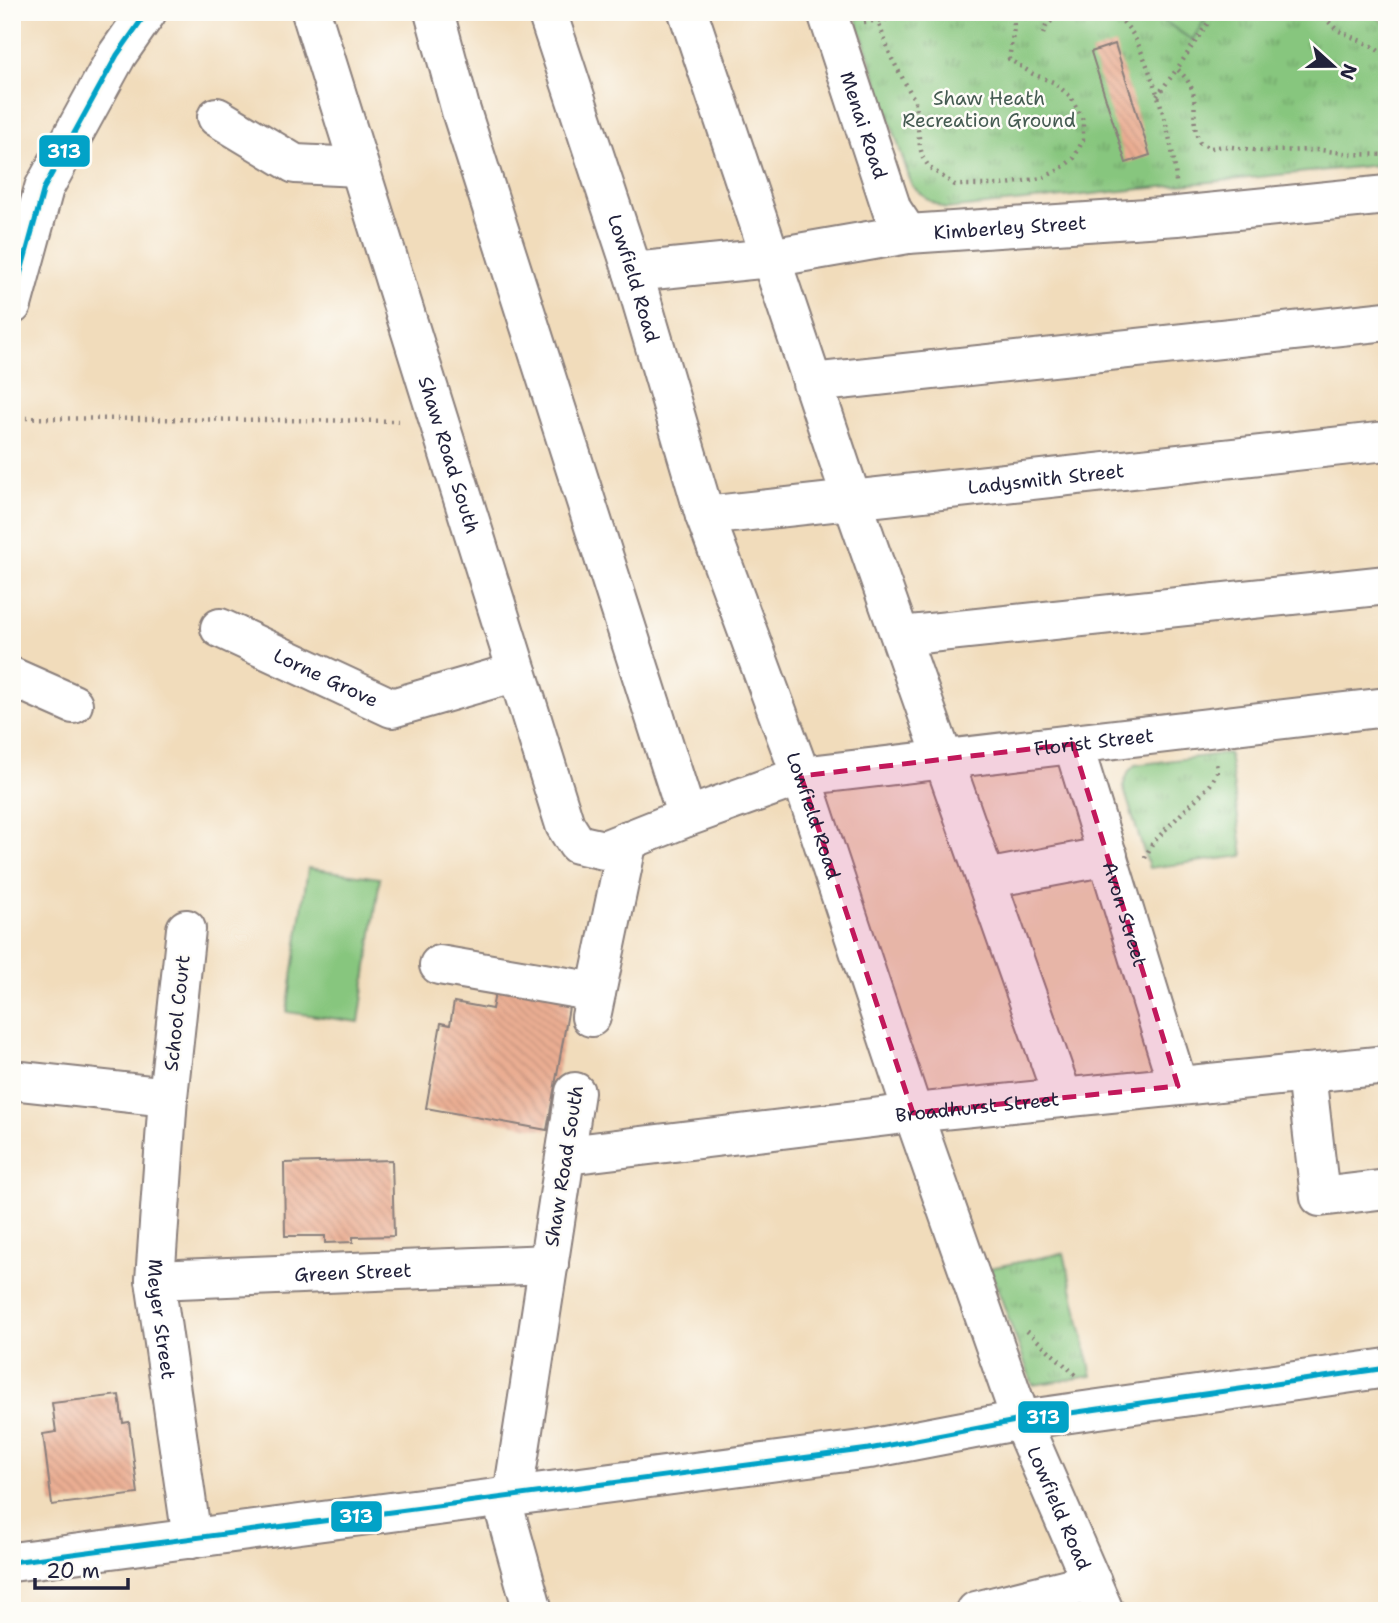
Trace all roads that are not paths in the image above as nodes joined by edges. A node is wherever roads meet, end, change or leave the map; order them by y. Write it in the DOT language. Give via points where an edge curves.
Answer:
graph roads {
  1 [pos="147,12"];
  2 [pos="311,12"];
  3 [pos="434,12"];
  4 [pos="547,12"];
  5 [pos="688,12"];
  6 [pos="827,12"];
  7 [pos="217,117"];
  8 [pos="359,167"];
  9 [pos="28,184"];
  10 [pos="1387,195"];
  11 [pos="908,234"];
  12 [pos="770,258"];
  13 [pos="633,272"];
  14 [pos="12,305"];
  15 [pos="1387,321"];
  16 [pos="812,383"];
  17 [pos="1387,440"];
  18 [pos="852,500"];
  19 [pos="705,516"];
  20 [pos="1387,585"];
  21 [pos="220,628"];
  22 [pos="901,636"];
  23 [pos="517,673"];
  24 [pos="12,677"];
  25 [pos="73,704"];
  26 [pos="1387,707"];
  27 [pos="1073,744"];
  28 [pos="943,759"];
  29 [pos="801,776"];
  30 [pos="687,817"];
  31 [pos="628,840"];
  32 [pos="1109,861"];
  33 [pos="986,879"];
  34 [pos="186,929"];
  35 [pos="439,965"];
  36 [pos="1387,1065"];
  37 [pos="1306,1073"];
  38 [pos="12,1080"];
  39 [pos="1178,1086"];
  40 [pos="575,1093"];
  41 [pos="168,1097"];
  42 [pos="1063,1098"];
  43 [pos="913,1113"];
  44 [pos="567,1155"];
  45 [pos="1387,1189"];
  46 [pos="549,1264"];
  47 [pos="155,1280"];
  48 [pos="1387,1368"];
  49 [pos="1021,1420"];
  50 [pos="507,1496"];
  51 [pos="191,1539"];
  52 [pos="12,1562"];
  53 [pos="1098,1596"];
  54 [pos="533,1611"];
  55 [pos="975,1611"];
  1 -- 9 [label="street"];
  2 -- 8 [label="street, Shaw Road South"];
  3 -- 30 [label="street" via="461,111"];
  4 -- 13 [label="street, Lowfield Road"];
  5 -- 12 [label="street"];
  6 -- 11 [label="street, Menai Road" via="892,210"];
  7 -- 8 [label="street" via="295,164"];
  8 -- 23 [label="street, Shaw Road South"];
  9 -- 14 [label="street"];
  10 -- 11 [label="street, Kimberley Street" via="1177,216"];
  11 -- 12 [label="street, Kimberley Street"];
  12 -- 13 [label="street, Kimberley Street"];
  12 -- 16 [label="street"];
  13 -- 19 [label="street, Lowfield Road"];
  15 -- 16 [label="street"];
  16 -- 18 [label="street"];
  17 -- 18 [label="street, Ladysmith Street"];
  18 -- 19 [label="street, Ladysmith Street"];
  18 -- 22 [label="street"];
  19 -- 29 [label="street, Lowfield Road"];
  20 -- 22 [label="street"];
  21 -- 23 [label="street, Lorne Grove" via="392,708"];
  22 -- 28 [label="street"];
  23 -- 31 [label="street, Shaw Road South" via="565,825 577,844 604,850"];
  24 -- 25 [label="street"];
  26 -- 27 [label="street, Florist Street"];
  27 -- 28 [label="street, Florist Street"];
  27 -- 32 [label="street, Avon Street"];
  28 -- 29 [label="street, Florist Street"];
  28 -- 33 [label="street"];
  29 -- 30 [label="street, Shaw Road South"];
  29 -- 43 [label="street, Lowfield Road"];
  30 -- 31 [label="street, Shaw Road South"];
  31 -- 35 [label="street" via="593,1005"];
  32 -- 33 [label="street"];
  32 -- 39 [label="street, Avon Street"];
  33 -- 42 [label="street"];
  34 -- 41 [label="street, School Court"];
  36 -- 37 [label="street, Broadhurst Street"];
  37 -- 39 [label="street, Broadhurst Street"];
  37 -- 45 [label="street" via="1320,1197"];
  38 -- 41 [label="street"];
  39 -- 42 [label="street, Broadhurst Street"];
  40 -- 44 [label="street, Shaw Road South"];
  41 -- 47 [label="street, Meyer Street"];
  42 -- 43 [label="street, Broadhurst Street"];
  43 -- 44 [label="street, Broadhurst Street"];
  43 -- 49 [label="street, Lowfield Road"];
  44 -- 46 [label="street, Shaw Road South"];
  46 -- 47 [label="street, Green Street"];
  46 -- 50 [label="street, Shaw Road South"];
  47 -- 51 [label="street, Meyer Street"];
  48 -- 49 [label="street"];
  49 -- 50 [label="street" via="869,1449"];
  49 -- 53 [label="street, Lowfield Road"];
  50 -- 51 [label="street"];
  50 -- 54 [label="street"];
  51 -- 52 [label="street"];
  53 -- 55 [label="street"];
}
